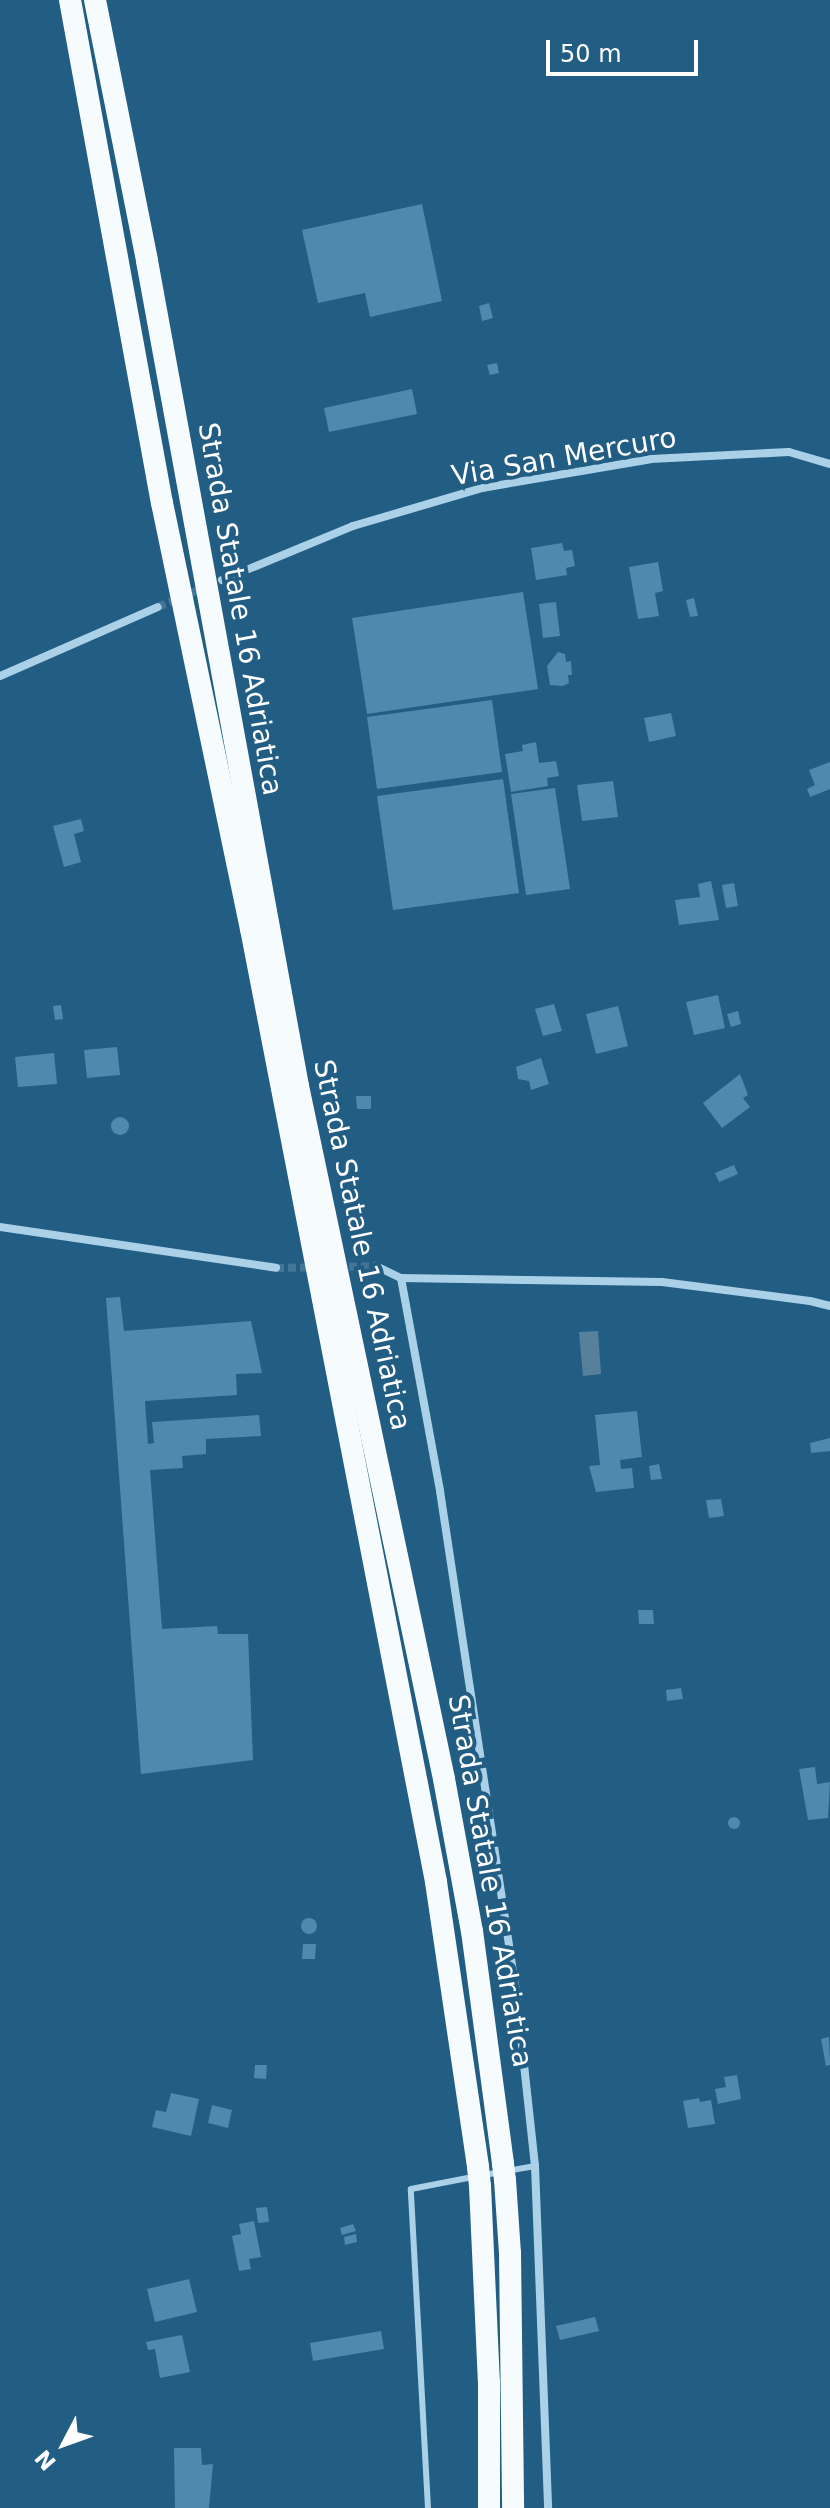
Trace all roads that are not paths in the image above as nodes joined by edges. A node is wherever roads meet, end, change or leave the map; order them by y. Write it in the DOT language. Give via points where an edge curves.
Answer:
graph roads {
  1 [pos="70,0"];
  2 [pos="95,0"];
  3 [pos="830,464"];
  4 [pos="222,580"];
  5 [pos="158,607"];
  6 [pos="0,676"];
  7 [pos="0,1227"];
  8 [pos="376,1266"];
  9 [pos="276,1268"];
  10 [pos="401,1278"];
  11 [pos="830,1306"];
  12 [pos="535,2166"];
  13 [pos="428,2508"];
  14 [pos="489,2508"];
  15 [pos="513,2508"];
  16 [pos="548,2508"];
  1 -- 14 [label="highway, Strada Statale 16 Adriatica" via="162,503 251,929 436,1882 479,2177"];
  2 -- 15 [label="highway, Strada Statale 16 Adriatica" via="298,1086 472,1931 510,2253"];
  3 -- 4 [label="street, Via San Mercuro" via="789,452 651,459 482,488 353,526"];
  5 -- 6 [label="street"];
  7 -- 9 [label="street"];
  8 -- 10 [label="street"];
  10 -- 11 [label="street" via="662,1282"];
  10 -- 12 [label="street" via="497,1855"];
  12 -- 13 [label="lane" via="411,2189"];
  12 -- 16 [label="street"];
}
